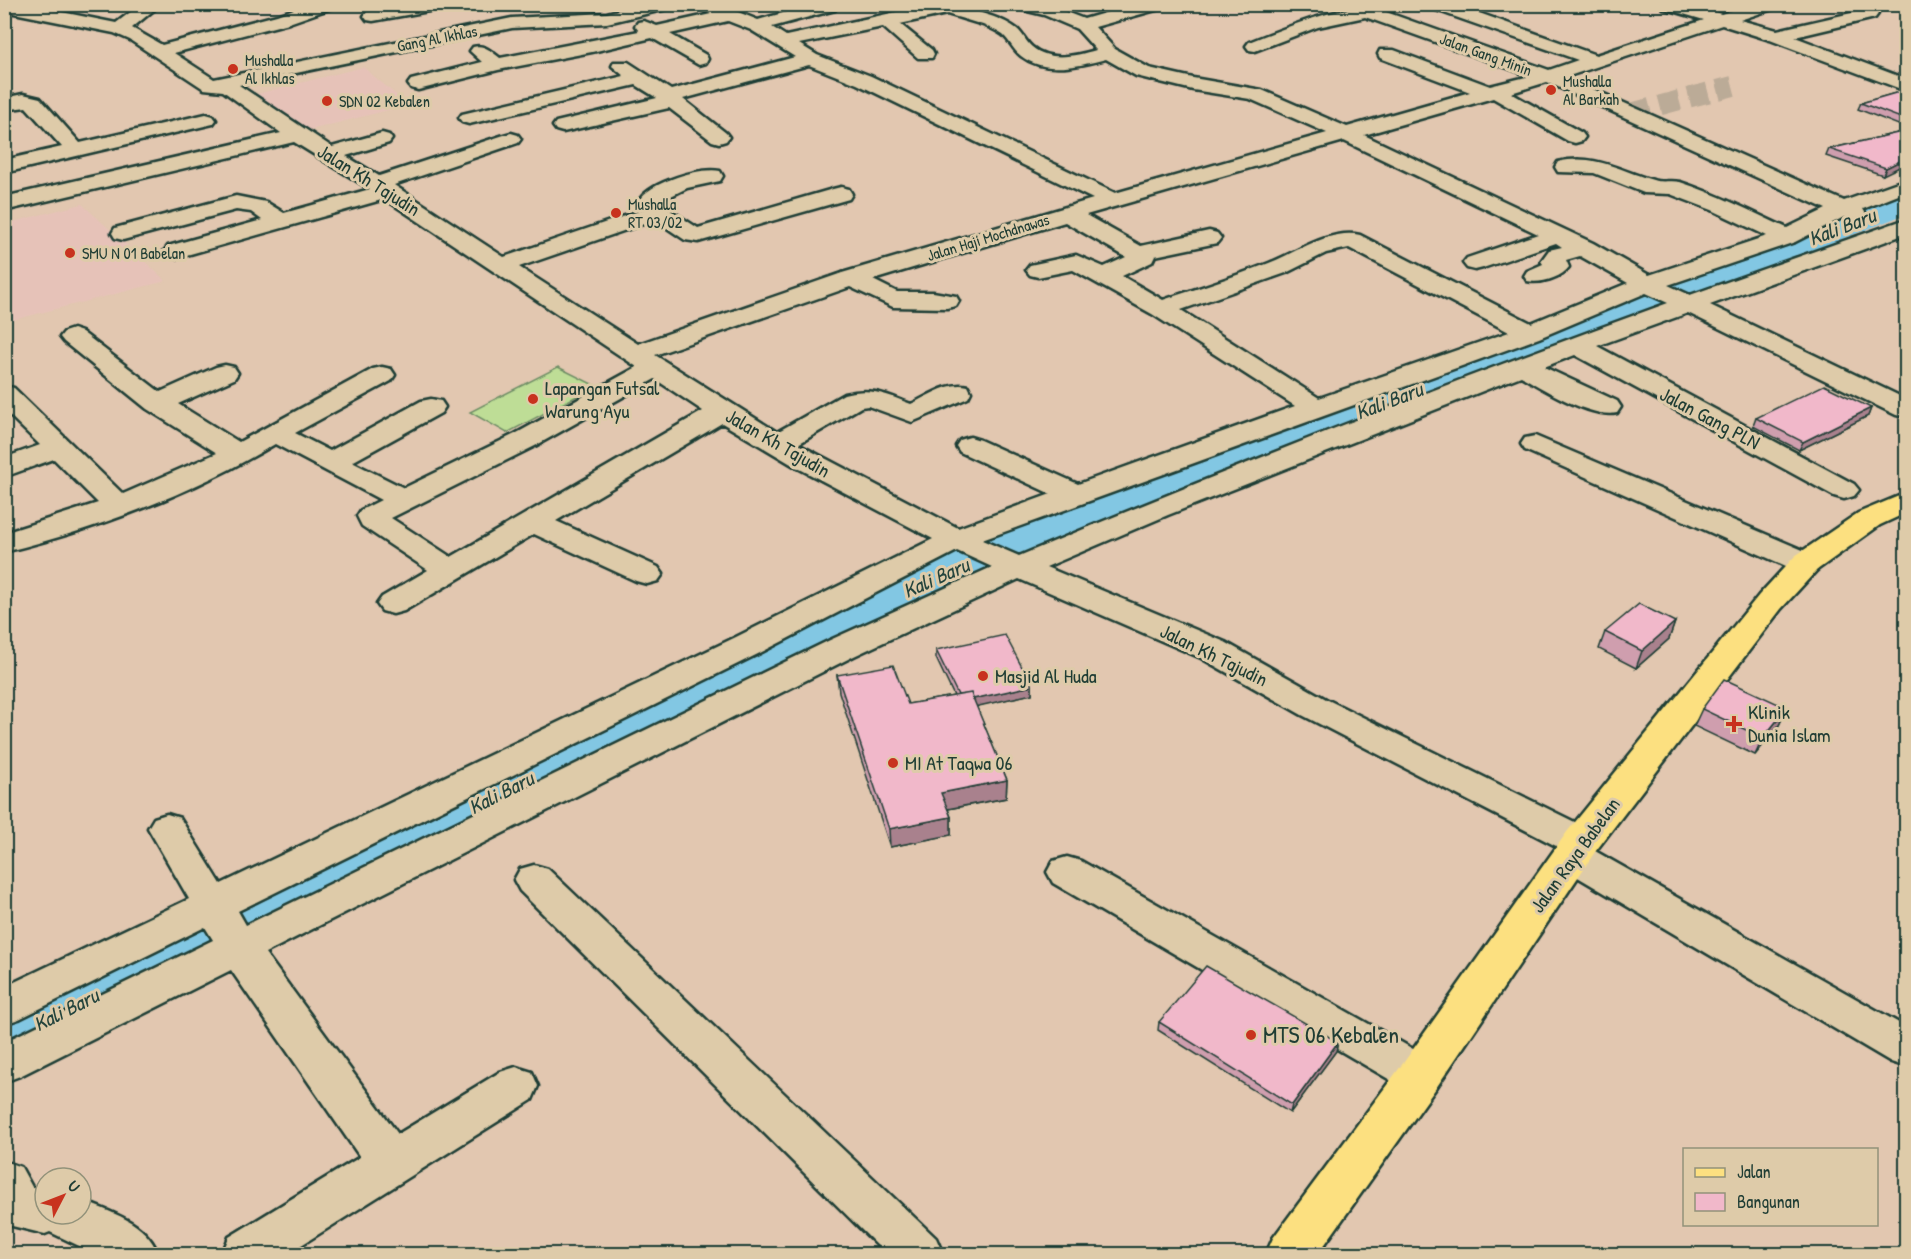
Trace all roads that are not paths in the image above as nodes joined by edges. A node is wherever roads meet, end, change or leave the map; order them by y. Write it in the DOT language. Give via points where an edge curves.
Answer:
graph roads {
  1 [pos="63,4"];
  2 [pos="153,4"];
  3 [pos="326,4"];
  4 [pos="606,4"];
  5 [pos="665,4"];
  6 [pos="969,4"];
  7 [pos="1021,4"];
  8 [pos="1157,4"];
  9 [pos="1404,4"];
  10 [pos="1436,4"];
  11 [pos="1669,4"];
  12 [pos="1770,4"];
  13 [pos="428,5"];
  14 [pos="827,5"];
  15 [pos="4,6"];
  16 [pos="943,6"];
  17 [pos="723,9"];
  18 [pos="1365,10"];
  19 [pos="33,11"];
  20 [pos="623,14"];
  21 [pos="1869,14"];
  22 [pos="373,16"];
  23 [pos="1719,19"];
  24 [pos="878,23"];
  25 [pos="1083,25"];
  26 [pos="757,26"];
  27 [pos="119,29"];
  28 [pos="655,32"];
  29 [pos="458,33"];
  30 [pos="1776,36"];
  31 [pos="784,42"];
  32 [pos="1255,46"];
  33 [pos="592,47"];
  34 [pos="159,51"];
  35 [pos="1108,53"];
  36 [pos="925,54"];
  37 [pos="1387,54"];
  38 [pos="699,59"];
  39 [pos="810,59"];
  40 [pos="1597,61"];
  41 [pos="497,64"];
  42 [pos="1549,76"];
  43 [pos="640,78"];
  44 [pos="418,84"];
  45 [pos="211,85"];
  46 [pos="1906,86"];
  47 [pos="1490,92"];
  48 [pos="670,99"];
  49 [pos="4,104"];
  50 [pos="469,118"];
  51 [pos="206,120"];
  52 [pos="563,126"];
  53 [pos="1344,134"];
  54 [pos="297,135"];
  55 [pos="1575,136"];
  56 [pos="719,137"];
  57 [pos="382,139"];
  58 [pos="511,139"];
  59 [pos="75,150"];
  60 [pos="328,155"];
  61 [pos="4,167"];
  62 [pos="1566,167"];
  63 [pos="1748,168"];
  64 [pos="712,176"];
  65 [pos="1906,186"];
  66 [pos="383,187"];
  67 [pos="1672,187"];
  68 [pos="841,194"];
  69 [pos="1114,201"];
  70 [pos="4,204"];
  71 [pos="1849,212"];
  72 [pos="658,213"];
  73 [pos="1067,213"];
  74 [pos="280,221"];
  75 [pos="1898,230"];
  76 [pos="123,232"];
  77 [pos="1558,235"];
  78 [pos="1787,237"];
  79 [pos="1209,238"];
  80 [pos="1585,249"];
  81 [pos="176,251"];
  82 [pos="1138,253"];
  83 [pos="1475,263"];
  84 [pos="502,266"];
  85 [pos="1038,270"];
  86 [pos="1104,276"];
  87 [pos="1536,276"];
  88 [pos="851,278"];
  89 [pos="1668,295"];
  90 [pos="947,302"];
  91 [pos="1161,309"];
  92 [pos="1530,333"];
  93 [pos="73,337"];
  94 [pos="1576,345"];
  95 [pos="646,360"];
  96 [pos="1525,367"];
  97 [pos="225,373"];
  98 [pos="382,375"];
  99 [pos="958,392"];
  100 [pos="4,394"];
  101 [pos="157,403"];
  102 [pos="431,407"];
  103 [pos="1607,407"];
  104 [pos="1316,408"];
  105 [pos="1906,409"];
  106 [pos="722,411"];
  107 [pos="274,433"];
  108 [pos="777,444"];
  109 [pos="1535,444"];
  110 [pos="970,446"];
  111 [pos="59,448"];
  112 [pos="240,454"];
  113 [pos="331,462"];
  114 [pos="4,468"];
  115 [pos="1844,490"];
  116 [pos="1075,494"];
  117 [pos="404,500"];
  118 [pos="1906,502"];
  119 [pos="119,507"];
  120 [pos="532,522"];
  121 [pos="4,543"];
  122 [pos="988,554"];
  123 [pos="1806,563"];
  124 [pos="450,570"];
  125 [pos="647,574"];
  126 [pos="393,604"];
  127 [pos="167,828"];
  128 [pos="1577,849"];
  129 [pos="1067,872"];
  130 [pos="534,880"];
  131 [pos="215,906"];
  132 [pos="238,947"];
  133 [pos="4,1007"];
  134 [pos="1906,1049"];
  135 [pos="4,1063"];
  136 [pos="1420,1075"];
  137 [pos="516,1086"];
  138 [pos="391,1163"];
  139 [pos="4,1182"];
  140 [pos="33,1210"];
  141 [pos="88,1226"];
  142 [pos="134,1254"];
  143 [pos="246,1254"];
  144 [pos="919,1254"];
  145 [pos="1290,1254"];
  1 -- 19 [label="street"];
  2 -- 27 [label="street"];
  3 -- 34 [label="street"];
  4 -- 20 [label="street"];
  5 -- 20 [label="street, Gang Al Ikhlas"];
  6 -- 16 [label="street"];
  7 -- 25 [label="street"];
  8 -- 25 [label="street"];
  9 -- 18 [label="street"];
  10 -- 40 [label="street"];
  11 -- 23 [label="street"];
  12 -- 23 [label="street, Jalan Haji Mochdnawas"];
  13 -- 22 [label="street"];
  13 -- 29 [label="street"];
  14 -- 24 [label="street"];
  14 -- 26 [label="street"];
  15 -- 19 [label="street, Jalan Kh Tajudin"];
  16 -- 24 [label="street"];
  16 -- 35 [label="street" via="1006,29 1038,58 1068,62"];
  17 -- 26 [label="street"];
  17 -- 28 [label="street"];
  18 -- 32 [label="street" via="1300,27"];
  18 -- 42 [label="street, Jalan Gang Minin"];
  19 -- 27 [label="street, Jalan Kh Tajudin"];
  20 -- 28 [label="street"];
  20 -- 29 [label="street, Gang Al Ikhlas" via="524,22"];
  21 -- 30 [label="street"];
  23 -- 30 [label="street"];
  23 -- 40 [label="street, Jalan Haji Mochdnawas"];
  24 -- 31 [label="street"];
  24 -- 36 [label="street"];
  25 -- 35 [label="street"];
  26 -- 31 [label="street"];
  27 -- 34 [label="street, Jalan Kh Tajudin"];
  28 -- 33 [label="street"];
  28 -- 38 [label="street"];
  29 -- 41 [label="street"];
  29 -- 45 [label="street, Gang Al Ikhlas"];
  30 -- 46 [label="street"];
  31 -- 39 [label="street"];
  33 -- 41 [label="street"];
  33 -- 43 [label="street"];
  34 -- 45 [label="street, Jalan Kh Tajudin"];
  35 -- 53 [label="street" via="1143,72 1168,79 1255,94"];
  37 -- 47 [label="street"];
  39 -- 48 [label="street"];
  39 -- 69 [label="street" via="864,80"];
  40 -- 42 [label="street, Jalan Haji Mochdnawas"];
  41 -- 44 [label="street"];
  42 -- 47 [label="street, Jalan Haji Mochdnawas"];
  42 -- 63 [label="street, Jalan Gang Minin"];
  43 -- 48 [label="street"];
  43 -- 50 [label="street"];
  45 -- 54 [label="street, Jalan Kh Tajudin" via="227,85"];
  47 -- 53 [label="street, Jalan Haji Mochdnawas"];
  47 -- 55 [label="street"];
  48 -- 52 [label="street"];
  48 -- 56 [label="street"];
  49 -- 59 [label="street" via="33,102"];
  51 -- 59 [label="street"];
  53 -- 69 [label="street, Jalan Haji Mochdnawas"];
  53 -- 77 [label="street"];
  54 -- 60 [label="street, Jalan Kh Tajudin"];
  54 -- 70 [label="street"];
  57 -- 60 [label="street"];
  58 -- 66 [label="street"];
  59 -- 61 [label="street"];
  60 -- 66 [label="street, Jalan Kh Tajudin"];
  62 -- 67 [label="street" via="1594,167 1652,188"];
  63 -- 67 [label="street"];
  63 -- 71 [label="street, Jalan Gang Minin"];
  64 -- 72 [label="street" via="654,196 651,199"];
  65 -- 71 [label="street"];
  66 -- 74 [label="street"];
  66 -- 84 [label="street, Jalan Kh Tajudin"];
  67 -- 78 [label="street"];
  68 -- 72 [label="street" via="698,235"];
  69 -- 73 [label="street, Jalan Haji Mochdnawas"];
  71 -- 75 [label="street, Jalan Gang Minin"];
  71 -- 78 [label="street"];
  72 -- 84 [label="street"];
  73 -- 82 [label="street"];
  73 -- 88 [label="street, Jalan Haji Mochdnawas"];
  74 -- 76 [label="street" via="252,205 236,203"];
  74 -- 81 [label="street"];
  75 -- 89 [label="street"];
  77 -- 80 [label="street"];
  77 -- 83 [label="street"];
  78 -- 89 [label="street"];
  79 -- 82 [label="street"];
  80 -- 87 [label="street" via="1557,255 1553,261 1557,267"];
  80 -- 89 [label="street"];
  82 -- 86 [label="street" via="1143,257"];
  84 -- 95 [label="street, Jalan Kh Tajudin"];
  85 -- 86 [label="street" via="1080,263"];
  86 -- 91 [label="street"];
  88 -- 90 [label="street" via="893,300"];
  88 -- 95 [label="street, Jalan Haji Mochdnawas"];
  89 -- 92 [label="street"];
  89 -- 94 [label="street"];
  89 -- 105 [label="street"];
  91 -- 92 [label="street" via="1278,268 1318,248 1350,240"];
  91 -- 104 [label="street"];
  92 -- 104 [label="street"];
  93 -- 101 [label="street"];
  94 -- 96 [label="street"];
  94 -- 115 [label="street, Jalan Gang PLN"];
  95 -- 106 [label="street, Jalan Kh Tajudin"];
  95 -- 117 [label="street, Jalan Haji Mochdnawas" via="525,440"];
  96 -- 103 [label="street"];
  96 -- 122 [label="street" via="1157,509"];
  97 -- 101 [label="street"];
  98 -- 107 [label="street"];
  99 -- 108 [label="street" via="912,414 871,398 854,400"];
  100 -- 111 [label="street"];
  101 -- 112 [label="street"];
  102 -- 113 [label="street"];
  104 -- 116 [label="street"];
  106 -- 108 [label="street, Jalan Kh Tajudin"];
  106 -- 120 [label="street"];
  107 -- 112 [label="street"];
  107 -- 113 [label="street"];
  108 -- 122 [label="street, Jalan Kh Tajudin"];
  109 -- 123 [label="street"];
  110 -- 116 [label="street"];
  111 -- 114 [label="street"];
  111 -- 119 [label="street"];
  112 -- 119 [label="street"];
  113 -- 117 [label="street"];
  116 -- 122 [label="street"];
  117 -- 124 [label="street, Jalan Haji Mochdnawas" via="372,516 373,520"];
  118 -- 123 [label="main road, Jalan Raya Babelan" via="1869,519"];
  119 -- 121 [label="street"];
  120 -- 124 [label="street"];
  120 -- 125 [label="street"];
  122 -- 128 [label="street, Jalan Kh Tajudin" via="1213,650"];
  122 -- 131 [label="street" via="891,574"];
  122 -- 132 [label="street" via="831,653"];
  123 -- 128 [label="main road, Jalan Raya Babelan" via="1770,602"];
  124 -- 126 [label="street"];
  127 -- 131 [label="street"];
  128 -- 134 [label="street, Jalan Kh Tajudin"];
  128 -- 136 [label="main road, Jalan Raya Babelan"];
  129 -- 136 [label="street"];
  130 -- 144 [label="street"];
  131 -- 132 [label="street"];
  131 -- 133 [label="street"];
  132 -- 135 [label="street"];
  132 -- 138 [label="street"];
  136 -- 145 [label="main road, Jalan Raya Babelan"];
  137 -- 138 [label="street"];
  138 -- 143 [label="street"];
  139 -- 140 [label="street" via="16,1207"];
  141 -- 142 [label="street" via="109,1235"];
}
